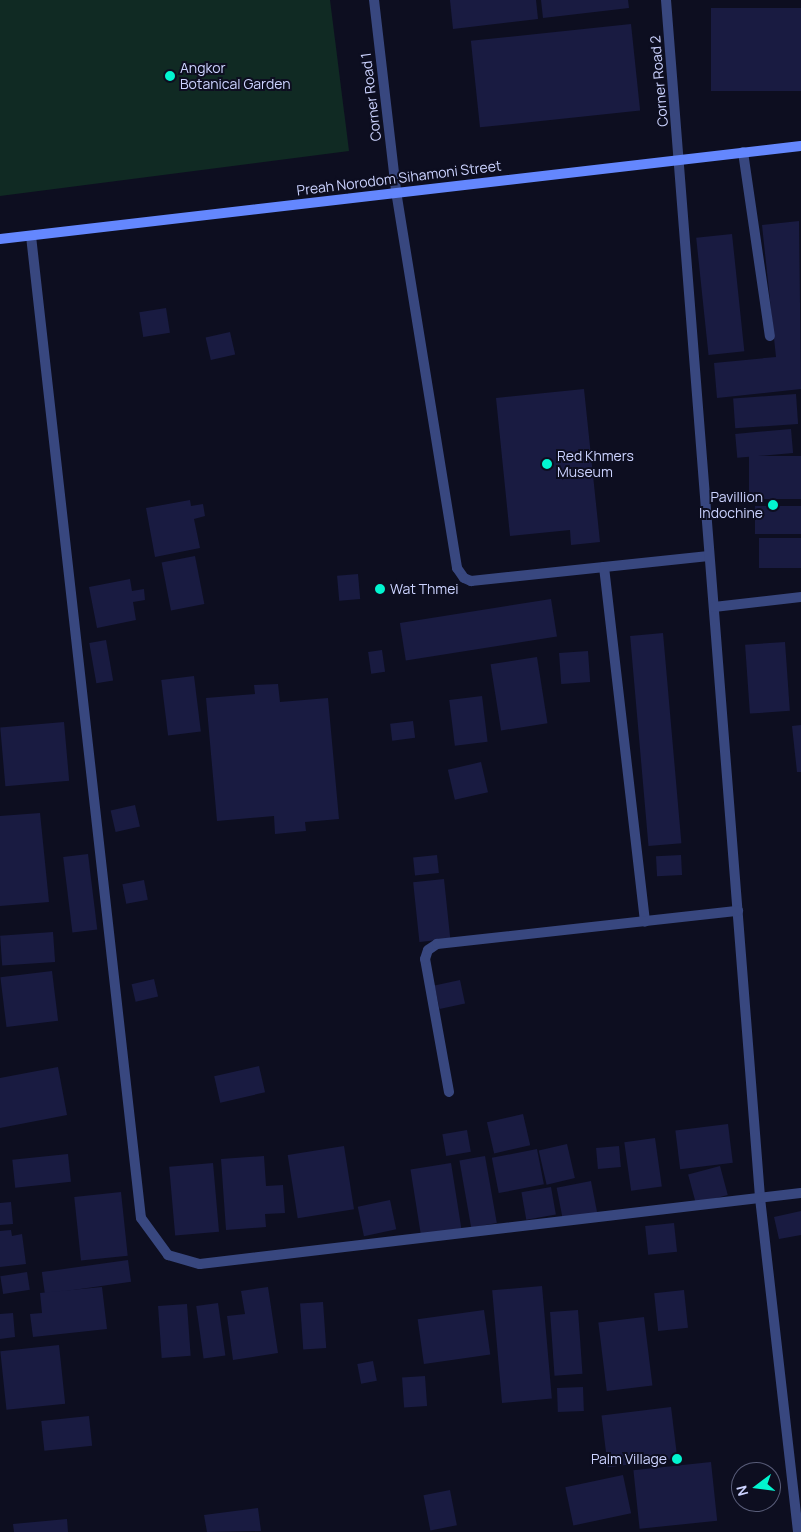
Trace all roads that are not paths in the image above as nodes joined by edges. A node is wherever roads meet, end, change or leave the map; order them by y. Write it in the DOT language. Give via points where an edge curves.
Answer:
graph roads {
  1 [pos="374,0"];
  2 [pos="666,0"];
  3 [pos="801,146"];
  4 [pos="743,152"];
  5 [pos="679,159"];
  6 [pos="396,191"];
  7 [pos="31,236"];
  8 [pos="0,239"];
  9 [pos="770,336"];
  10 [pos="709,556"];
  11 [pos="604,567"];
  12 [pos="801,597"];
  13 [pos="714,607"];
  14 [pos="738,911"];
  15 [pos="645,922"];
  16 [pos="449,1092"];
  17 [pos="801,1193"];
  18 [pos="760,1198"];
  19 [pos="798,1532"];
  1 -- 6 [label="street, Corner Road 1"];
  2 -- 5 [label="street, Corner Road 2"];
  3 -- 4 [label="main road, Preah Norodom Sihamoni Street"];
  4 -- 5 [label="main road, Preah Norodom Sihamoni Street"];
  4 -- 9 [label="street"];
  5 -- 6 [label="main road, Preah Norodom Sihamoni Street"];
  5 -- 10 [label="street, Corner Road 2"];
  6 -- 7 [label="main road, Preah Norodom Sihamoni Street"];
  6 -- 11 [label="street, Corner Road 1" via="457,568 471,582"];
  7 -- 8 [label="main road, Preah Norodom Sihamoni Street"];
  7 -- 18 [label="street" via="141,1218 168,1256 200,1264"];
  10 -- 11 [label="street"];
  10 -- 13 [label="street, Corner Road 2"];
  11 -- 15 [label="street"];
  12 -- 13 [label="street"];
  13 -- 14 [label="street, Corner Road 2"];
  14 -- 15 [label="street"];
  14 -- 18 [label="street, Corner Road 2"];
  15 -- 16 [label="street" via="437,944 428,950 425,959"];
  17 -- 18 [label="street"];
  18 -- 19 [label="street, Corner Road 2"];
}
